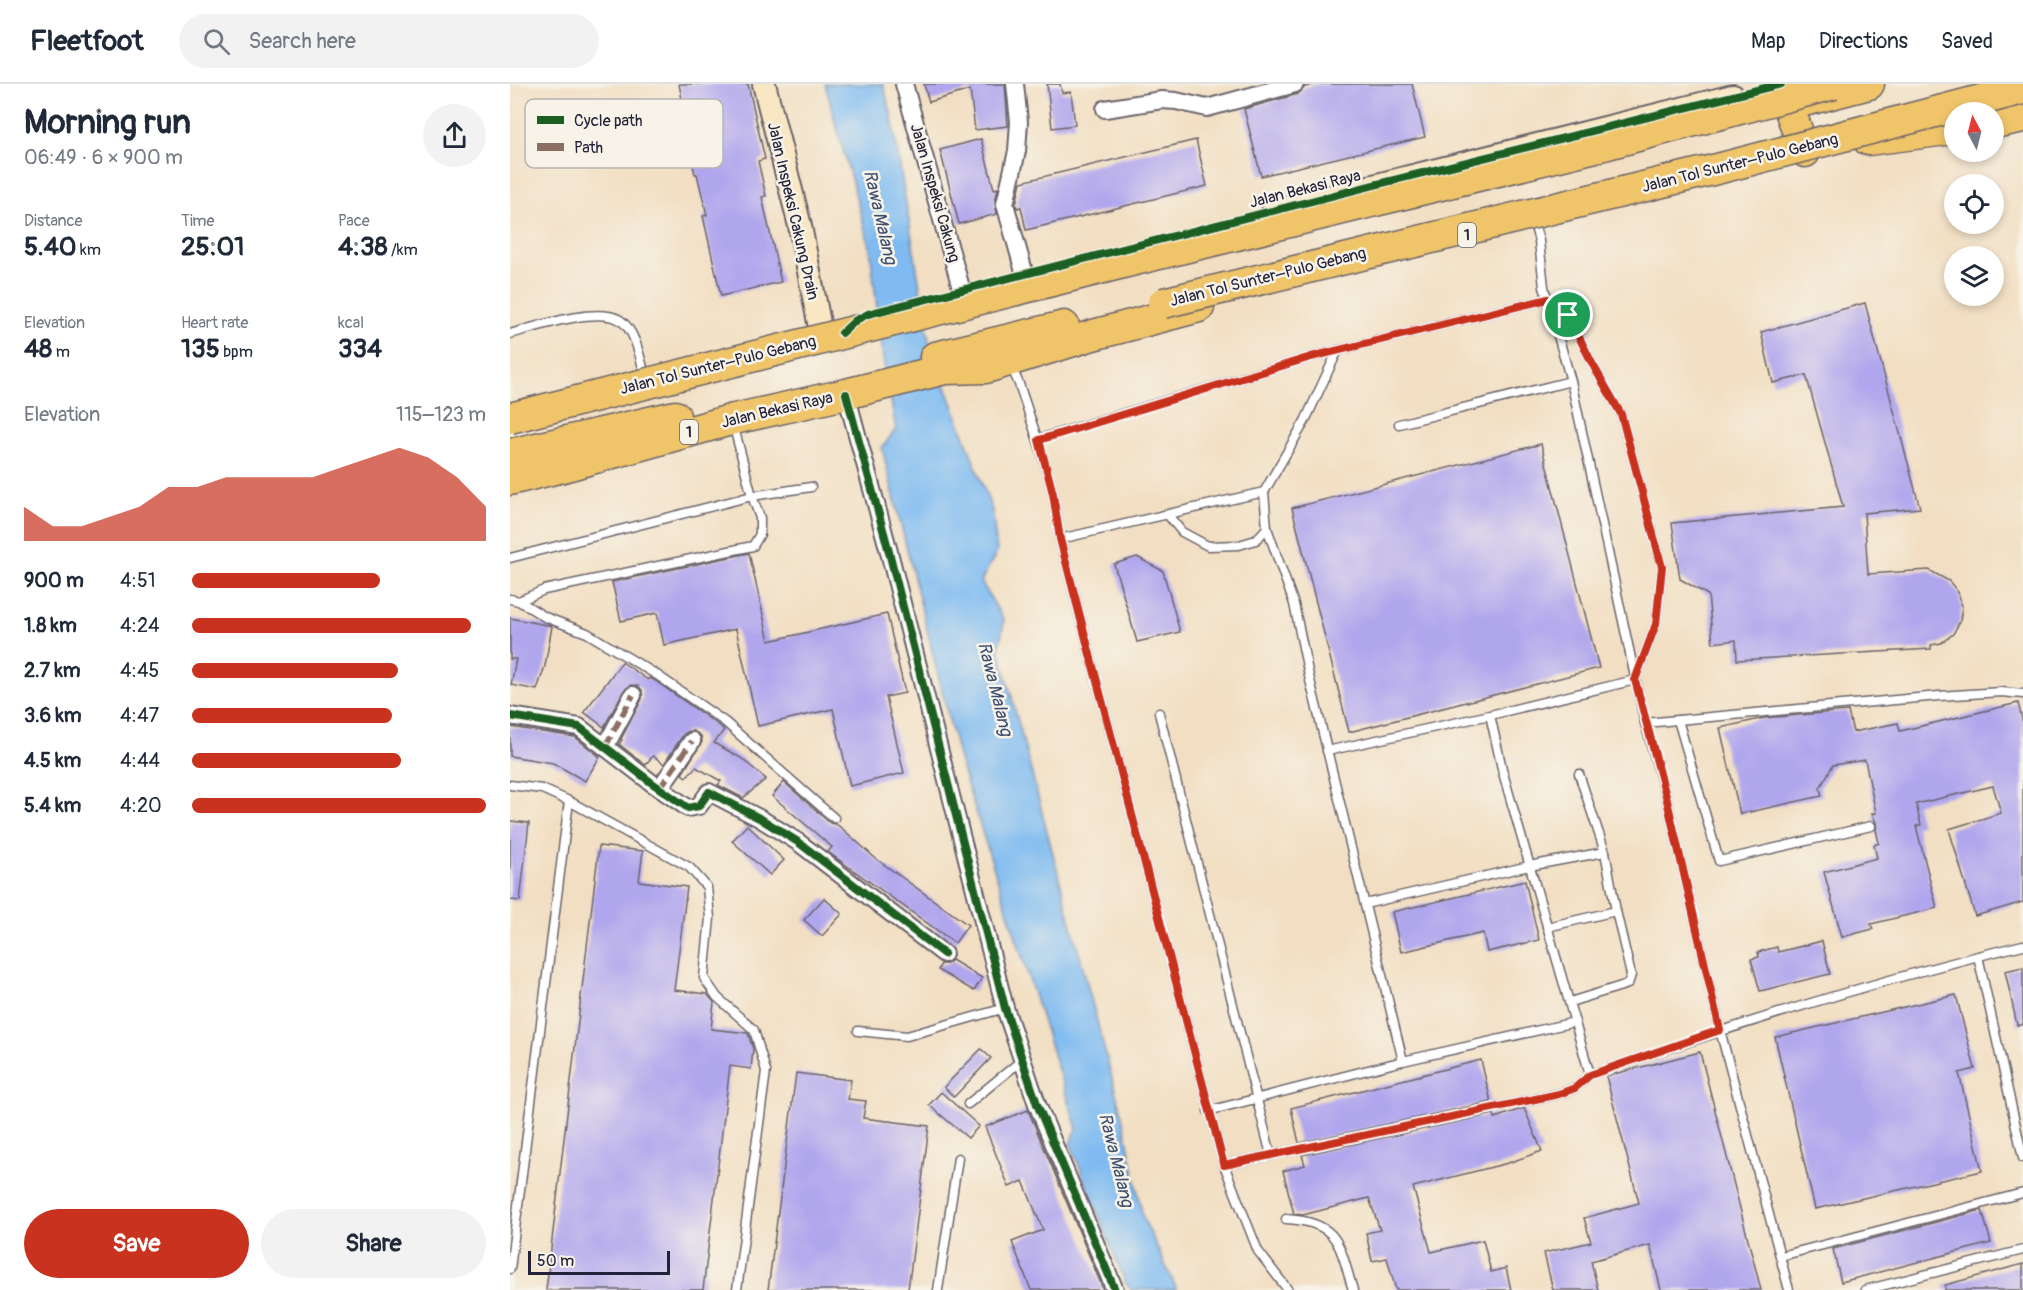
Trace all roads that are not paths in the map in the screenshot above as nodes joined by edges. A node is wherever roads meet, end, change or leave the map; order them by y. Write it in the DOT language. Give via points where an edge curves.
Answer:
graph roads {
  1 [pos="764,84"];
  2 [pos="904,84"];
  3 [pos="1014,84"];
  4 [pos="1834,84"];
  5 [pos="1869,84"];
  6 [pos="1990,84"];
  7 [pos="1286,85"];
  8 [pos="2023,89"];
  9 [pos="1778,93"];
  10 [pos="1105,109"];
  11 [pos="2023,117"];
  12 [pos="2004,122"];
  13 [pos="2004,124"];
  14 [pos="2023,124"];
  15 [pos="1944,130"];
  16 [pos="1805,152"];
  17 [pos="1533,220"];
  18 [pos="1025,275"];
  19 [pos="1548,299"];
  20 [pos="949,300"];
  21 [pos="1163,303"];
  22 [pos="850,328"];
  23 [pos="510,334"];
  24 [pos="1338,350"];
  25 [pos="997,365"];
  26 [pos="646,379"];
  27 [pos="1571,381"];
  28 [pos="857,391"];
  29 [pos="510,410"];
  30 [pos="510,418"];
  31 [pos="1399,424"];
  32 [pos="735,427"];
  33 [pos="1039,440"];
  34 [pos="510,454"];
  35 [pos="510,480"];
  36 [pos="811,487"];
  37 [pos="1264,492"];
  38 [pos="752,496"];
  39 [pos="1167,514"];
  40 [pos="1267,528"];
  41 [pos="1060,539"];
  42 [pos="510,558"];
  43 [pos="514,600"];
  44 [pos="1635,680"];
  45 [pos="2023,694"];
  46 [pos="633,695"];
  47 [pos="1159,713"];
  48 [pos="510,716"];
  49 [pos="1490,716"];
  50 [pos="1678,720"];
  51 [pos="1645,723"];
  52 [pos="692,741"];
  53 [pos="605,747"];
  54 [pos="1327,751"];
  55 [pos="1579,774"];
  56 [pos="510,785"];
  57 [pos="660,788"];
  58 [pos="569,801"];
  59 [pos="834,818"];
  60 [pos="1871,826"];
  61 [pos="1605,852"];
  62 [pos="1529,866"];
  63 [pos="1365,903"];
  64 [pos="1616,911"];
  65 [pos="1548,927"];
  66 [pos="2023,945"];
  67 [pos="944,954"];
  68 [pos="1978,956"];
  69 [pos="1570,1002"];
  70 [pos="1005,1008"];
  71 [pos="1575,1022"];
  72 [pos="1720,1030"];
  73 [pos="858,1031"];
  74 [pos="1022,1060"];
  75 [pos="1403,1061"];
  76 [pos="1590,1075"];
  77 [pos="1256,1098"];
  78 [pos="968,1104"];
  79 [pos="1209,1111"];
  80 [pos="1271,1155"];
  81 [pos="958,1158"];
  82 [pos="2023,1158"];
  83 [pos="1224,1165"];
  84 [pos="2023,1193"];
  85 [pos="1286,1219"];
  86 [pos="2023,1250"];
  87 [pos="1781,1256"];
  88 [pos="510,1269"];
  89 [pos="737,1290"];
  90 [pos="938,1290"];
  91 [pos="1115,1290"];
  92 [pos="1288,1290"];
  93 [pos="1353,1290"];
  94 [pos="1790,1290"];
  95 [pos="1865,1290"];
  1 -- 22 [label="street, Jalan Inspeksi Cakung Drain" via="800,226"];
  2 -- 20 [label="street, Jalan Inspeksi Cakung"];
  3 -- 18 [label="street" via="1019,122 1017,151 1005,204"];
  4 -- 30 [label="highway, Jalan Tol Sunter–Pulo Gebang, bridge"];
  5 -- 9 [label="highway, Jalan Bekasi Raya"];
  6 -- 21 [label="highway, bridge" via="1755,146 1346,241"];
  7 -- 10 [label="street" via="1208,108 1162,100"];
  8 -- 21 [label="highway, Jalan Tol Sunter–Pulo Gebang, bridge" via="1728,167"];
  9 -- 16 [label="highway"];
  9 -- 18 [label="street, Jalan Bekasi Raya" via="1374,185"];
  9 -- 20 [label="highway, Jalan Bekasi Raya"];
  11 -- 12 [label="highway"];
  13 -- 14 [label="highway"];
  15 -- 16 [label="highway, Jalan Bekasi Raya / 1" via="1840,143"];
  16 -- 17 [label="highway, Jalan Bekasi Raya / 1"];
  17 -- 19 [label="lane"];
  17 -- 25 [label="highway, Jalan Bekasi Raya / 1" via="1468,234"];
  18 -- 20 [label="street, Jalan Bekasi Raya"];
  19 -- 24 [label="lane"];
  19 -- 27 [label="lane"];
  19 -- 44 [label="lane" via="1568,315 1621,414 1662,567 1656,624"];
  20 -- 22 [label="highway, Jalan Bekasi Raya, bridge"];
  21 -- 34 [label="highway, Jalan Tol Sunter–Pulo Gebang"];
  22 -- 26 [label="highway, Jalan Bekasi Raya"];
  23 -- 26 [label="lane" via="569,319 604,315 621,321 635,340"];
  24 -- 33 [label="lane"];
  24 -- 37 [label="lane" via="1305,421"];
  25 -- 28 [label="highway, Jalan Bekasi Raya / 1" via="945,369"];
  25 -- 33 [label="lane" via="1019,384"];
  26 -- 29 [label="highway, Jalan Bekasi Raya"];
  27 -- 31 [label="lane"];
  27 -- 44 [label="lane"];
  28 -- 32 [label="highway, Jalan Bekasi Raya / 1"];
  28 -- 70 [label="street" via="861,452"];
  32 -- 35 [label="highway, Jalan Bekasi Raya / 1"];
  32 -- 38 [label="lane"];
  33 -- 41 [label="lane"];
  36 -- 38 [label="lane"];
  37 -- 39 [label="lane"];
  37 -- 40 [label="lane"];
  38 -- 42 [label="lane"];
  38 -- 43 [label="lane" via="760,518 760,534 753,546"];
  39 -- 40 [label="lane" via="1182,532 1208,546 1256,540"];
  39 -- 41 [label="lane"];
  40 -- 54 [label="lane" via="1294,604"];
  41 -- 79 [label="lane"];
  43 -- 59 [label="lane" via="587,633 657,675 725,722"];
  44 -- 49 [label="lane"];
  44 -- 51 [label="lane"];
  45 -- 50 [label="lane" via="1939,696"];
  46 -- 53 [label="street"];
  47 -- 77 [label="lane"];
  48 -- 53 [label="street" via="579,728"];
  49 -- 54 [label="lane"];
  49 -- 62 [label="lane"];
  50 -- 51 [label="lane"];
  50 -- 60 [label="lane" via="1719,861"];
  51 -- 72 [label="lane" via="1666,796"];
  52 -- 57 [label="street"];
  53 -- 57 [label="street"];
  54 -- 63 [label="lane"];
  55 -- 61 [label="lane"];
  56 -- 58 [label="lane" via="542,789"];
  57 -- 67 [label="street" via="688,808 699,806 709,792 761,819 798,842"];
  58 -- 88 [label="lane"];
  58 -- 89 [label="lane" via="689,867 707,887 710,918 704,978 717,997 754,1030 766,1071"];
  61 -- 62 [label="lane"];
  61 -- 64 [label="lane"];
  62 -- 63 [label="lane"];
  62 -- 65 [label="lane"];
  63 -- 75 [label="lane"];
  64 -- 65 [label="lane"];
  64 -- 69 [label="lane" via="1631,968 1628,984"];
  65 -- 69 [label="lane"];
  66 -- 68 [label="lane"];
  68 -- 72 [label="lane"];
  68 -- 82 [label="lane"];
  69 -- 71 [label="lane"];
  70 -- 73 [label="lane" via="907,1036"];
  70 -- 74 [label="street"];
  71 -- 75 [label="lane"];
  71 -- 76 [label="lane"];
  72 -- 76 [label="lane"];
  72 -- 87 [label="lane"];
  74 -- 78 [label="lane"];
  74 -- 91 [label="street"];
  75 -- 77 [label="lane"];
  76 -- 80 [label="lane" via="1575,1088 1559,1094"];
  77 -- 79 [label="lane"];
  77 -- 80 [label="lane"];
  79 -- 83 [label="lane"];
  80 -- 83 [label="lane"];
  81 -- 90 [label="lane"];
  83 -- 92 [label="lane" via="1258,1251"];
  84 -- 87 [label="lane"];
  85 -- 93 [label="lane" via="1328,1229 1339,1246"];
  86 -- 95 [label="lane"];
  87 -- 94 [label="lane"];
}
